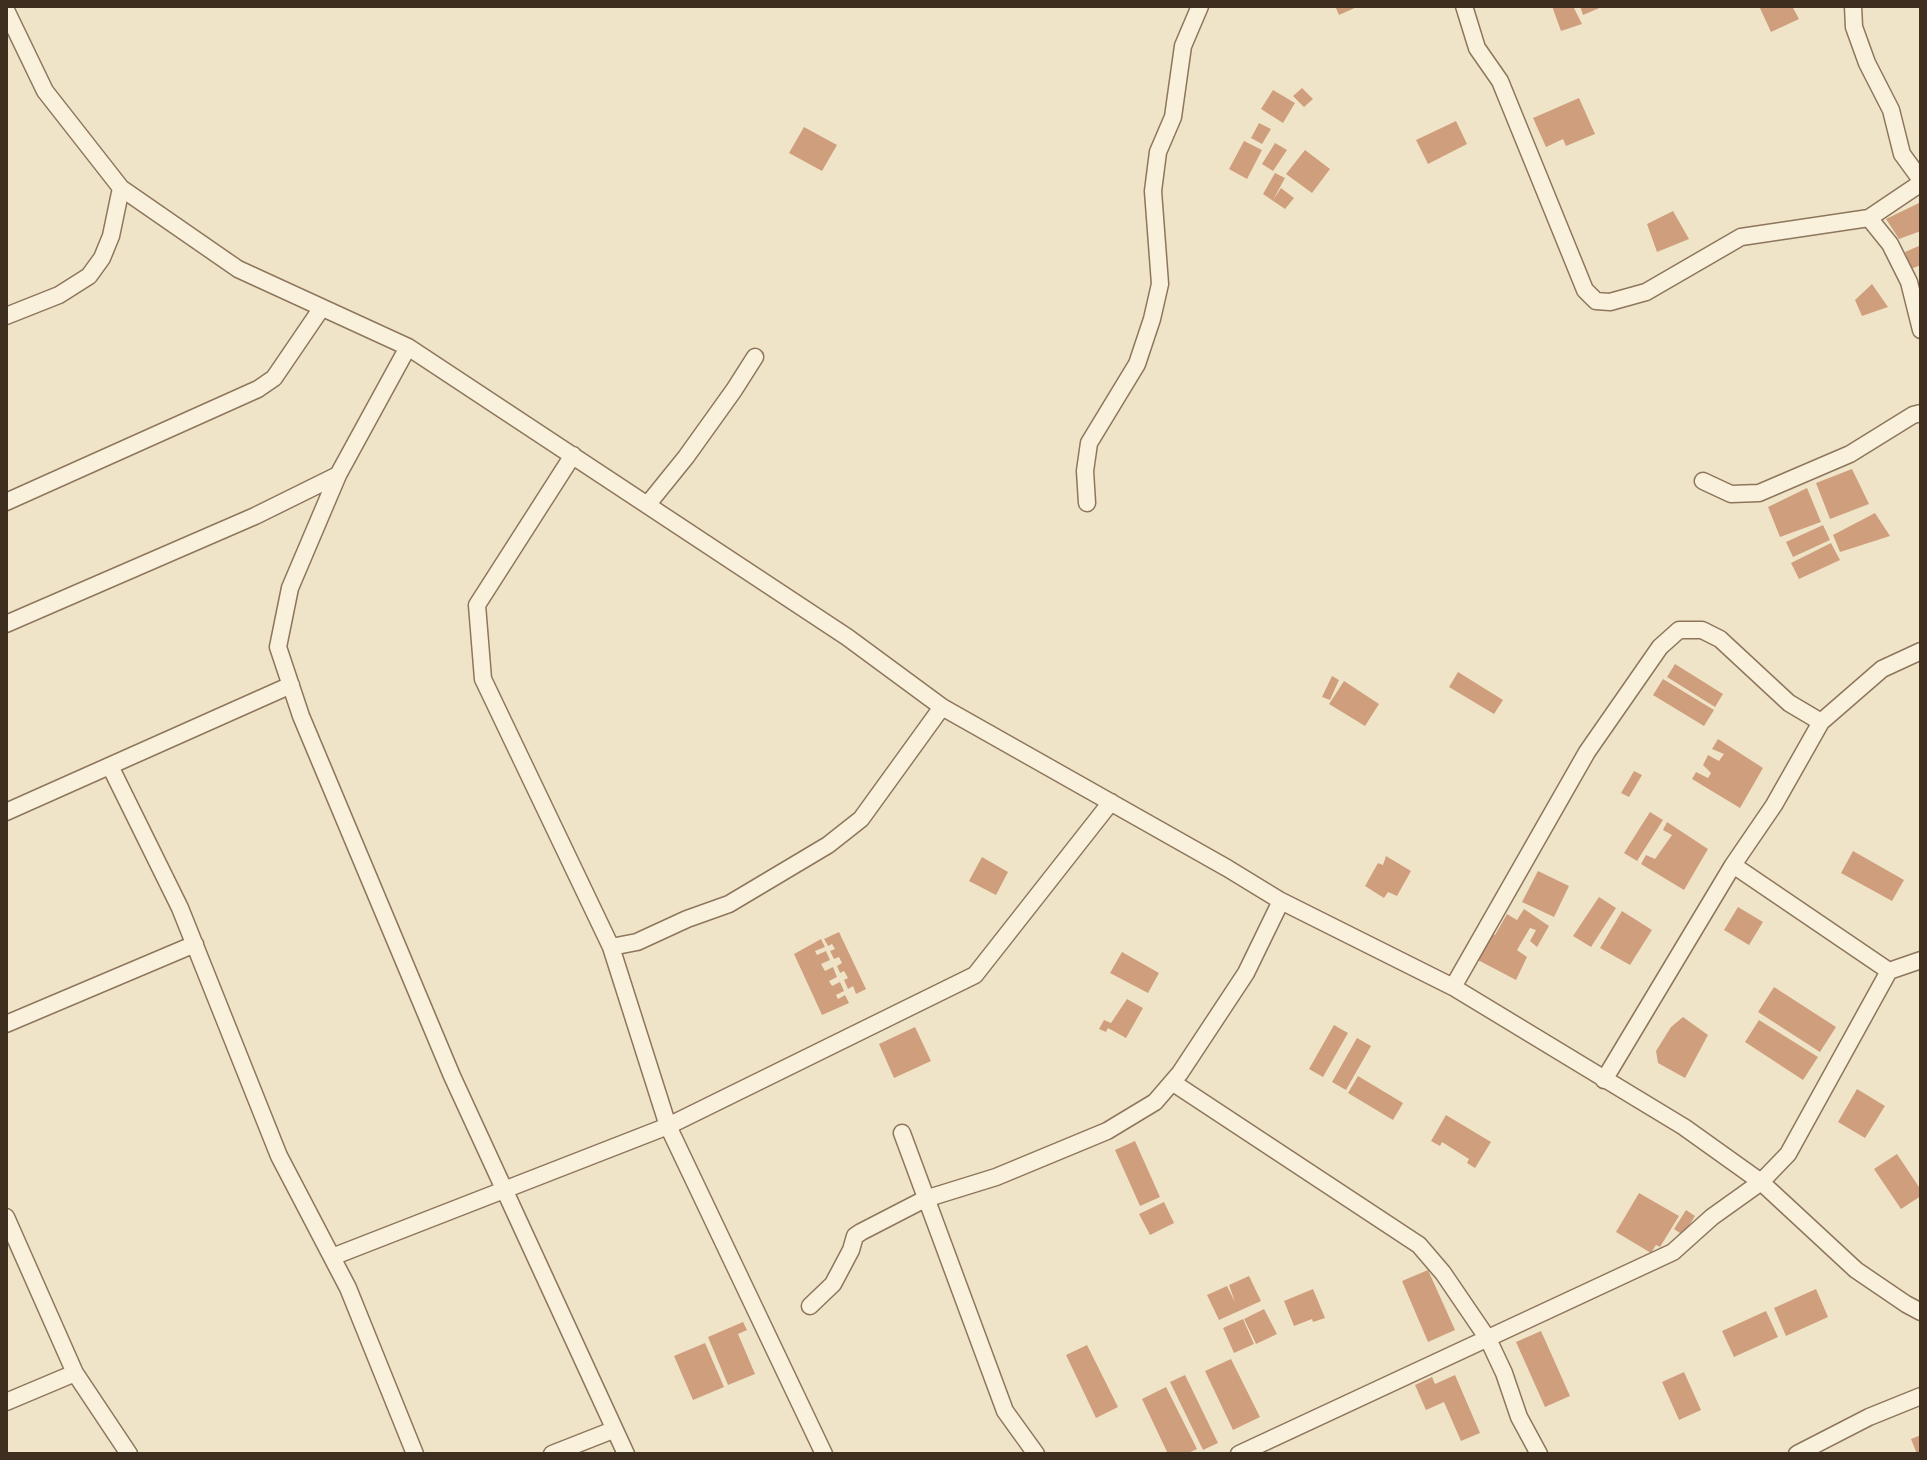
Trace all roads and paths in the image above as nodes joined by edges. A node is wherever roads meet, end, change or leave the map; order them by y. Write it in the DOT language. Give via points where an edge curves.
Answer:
graph roads {
  1 [pos="1200,6"];
  2 [pos="1464,6"];
  3 [pos="1853,6"];
  4 [pos="6,10"];
  5 [pos="1921,182"];
  6 [pos="121,188"];
  7 [pos="1869,218"];
  8 [pos="321,309"];
  9 [pos="7,312"];
  10 [pos="1921,330"];
  11 [pos="408,347"];
  12 [pos="755,357"];
  13 [pos="1921,413"];
  14 [pos="573,455"];
  15 [pos="338,475"];
  16 [pos="1703,481"];
  17 [pos="6,502"];
  18 [pos="1087,503"];
  19 [pos="648,504"];
  20 [pos="6,624"];
  21 [pos="1921,651"];
  22 [pos="291,685"];
  23 [pos="942,707"];
  24 [pos="1821,722"];
  25 [pos="110,766"];
  26 [pos="1111,802"];
  27 [pos="6,812"];
  28 [pos="1733,865"];
  29 [pos="1281,901"];
  30 [pos="195,944"];
  31 [pos="611,947"];
  32 [pos="1921,960"];
  33 [pos="1889,971"];
  34 [pos="1453,987"];
  35 [pos="6,1024"];
  36 [pos="1604,1080"];
  37 [pos="1172,1082"];
  38 [pos="668,1126"];
  39 [pos="902,1133"];
  40 [pos="1761,1182"];
  41 [pos="504,1189"];
  42 [pos="925,1199"];
  43 [pos="6,1217"];
  44 [pos="332,1257"];
  45 [pos="810,1306"];
  46 [pos="1921,1312"];
  47 [pos="1488,1339"];
  48 [pos="75,1373"];
  49 [pos="1921,1396"];
  50 [pos="6,1402"];
  51 [pos="613,1430"];
  52 [pos="129,1454"];
  53 [pos="415,1454"];
  54 [pos="552,1454"];
  55 [pos="626,1454"];
  56 [pos="824,1454"];
  57 [pos="1036,1454"];
  58 [pos="1239,1454"];
  59 [pos="1539,1454"];
  60 [pos="1797,1454"];
  1 -- 18 [label="street" via="1183,46 1173,117 1158,152 1153,191 1160,284 1137,364 1089,443"];
  2 -- 7 [label="street" via="1477,48 1500,81 1585,290 1596,301 1646,292 1741,237"];
  3 -- 5 [label="street" via="1854,27 1891,110 1902,154"];
  4 -- 6 [label="street" via="45,91"];
  5 -- 7 [label="street"];
  6 -- 8 [label="street" via="238,269"];
  6 -- 9 [label="street" via="111,236 89,276 59,295"];
  7 -- 10 [label="street" via="1890,244 1909,282"];
  8 -- 11 [label="street"];
  8 -- 17 [label="street" via="274,378 258,389"];
  11 -- 14 [label="street"];
  11 -- 15 [label="street"];
  12 -- 19 [label="street"];
  13 -- 16 [label="street" via="1850,454 1759,493 1731,494"];
  14 -- 19 [label="street"];
  14 -- 31 [label="street" via="477,605 483,679"];
  15 -- 20 [label="street"];
  15 -- 22 [label="street" via="290,588 278,647"];
  19 -- 23 [label="street"];
  21 -- 24 [label="street" via="1882,669"];
  22 -- 25 [label="street"];
  22 -- 41 [label="street"];
  23 -- 26 [label="street"];
  23 -- 31 [label="street" via="861,819 828,845 729,904 637,942"];
  24 -- 28 [label="street"];
  24 -- 34 [label="street" via="1789,703 1720,639 1702,630 1679,630 1660,647 1587,752"];
  25 -- 27 [label="street"];
  25 -- 30 [label="street"];
  26 -- 29 [label="street"];
  26 -- 38 [label="street" via="975,975"];
  28 -- 33 [label="street"];
  28 -- 36 [label="street"];
  29 -- 34 [label="street"];
  29 -- 37 [label="street" via="1246,973"];
  30 -- 35 [label="street"];
  30 -- 44 [label="street" via="279,1156"];
  31 -- 38 [label="street"];
  32 -- 33 [label="street"];
  33 -- 40 [label="street" via="1788,1154"];
  34 -- 36 [label="street"];
  36 -- 40 [label="street" via="1684,1127"];
  37 -- 42 [label="street" via="1155,1102 1107,1131 996,1177"];
  37 -- 47 [label="street" via="1419,1245"];
  38 -- 41 [label="street"];
  38 -- 56 [label="street"];
  39 -- 42 [label="street"];
  40 -- 46 [label="street" via="1856,1270"];
  40 -- 47 [label="street" via="1673,1252"];
  41 -- 44 [label="street"];
  41 -- 51 [label="street"];
  42 -- 45 [label="street" via="855,1236 833,1284"];
  42 -- 57 [label="street" via="1005,1411"];
  43 -- 48 [label="street"];
  44 -- 53 [label="street"];
  47 -- 58 [label="street"];
  47 -- 59 [label="street"];
  48 -- 50 [label="street"];
  48 -- 52 [label="street"];
  49 -- 60 [label="street"];
  51 -- 54 [label="street"];
  51 -- 55 [label="street"];
}
